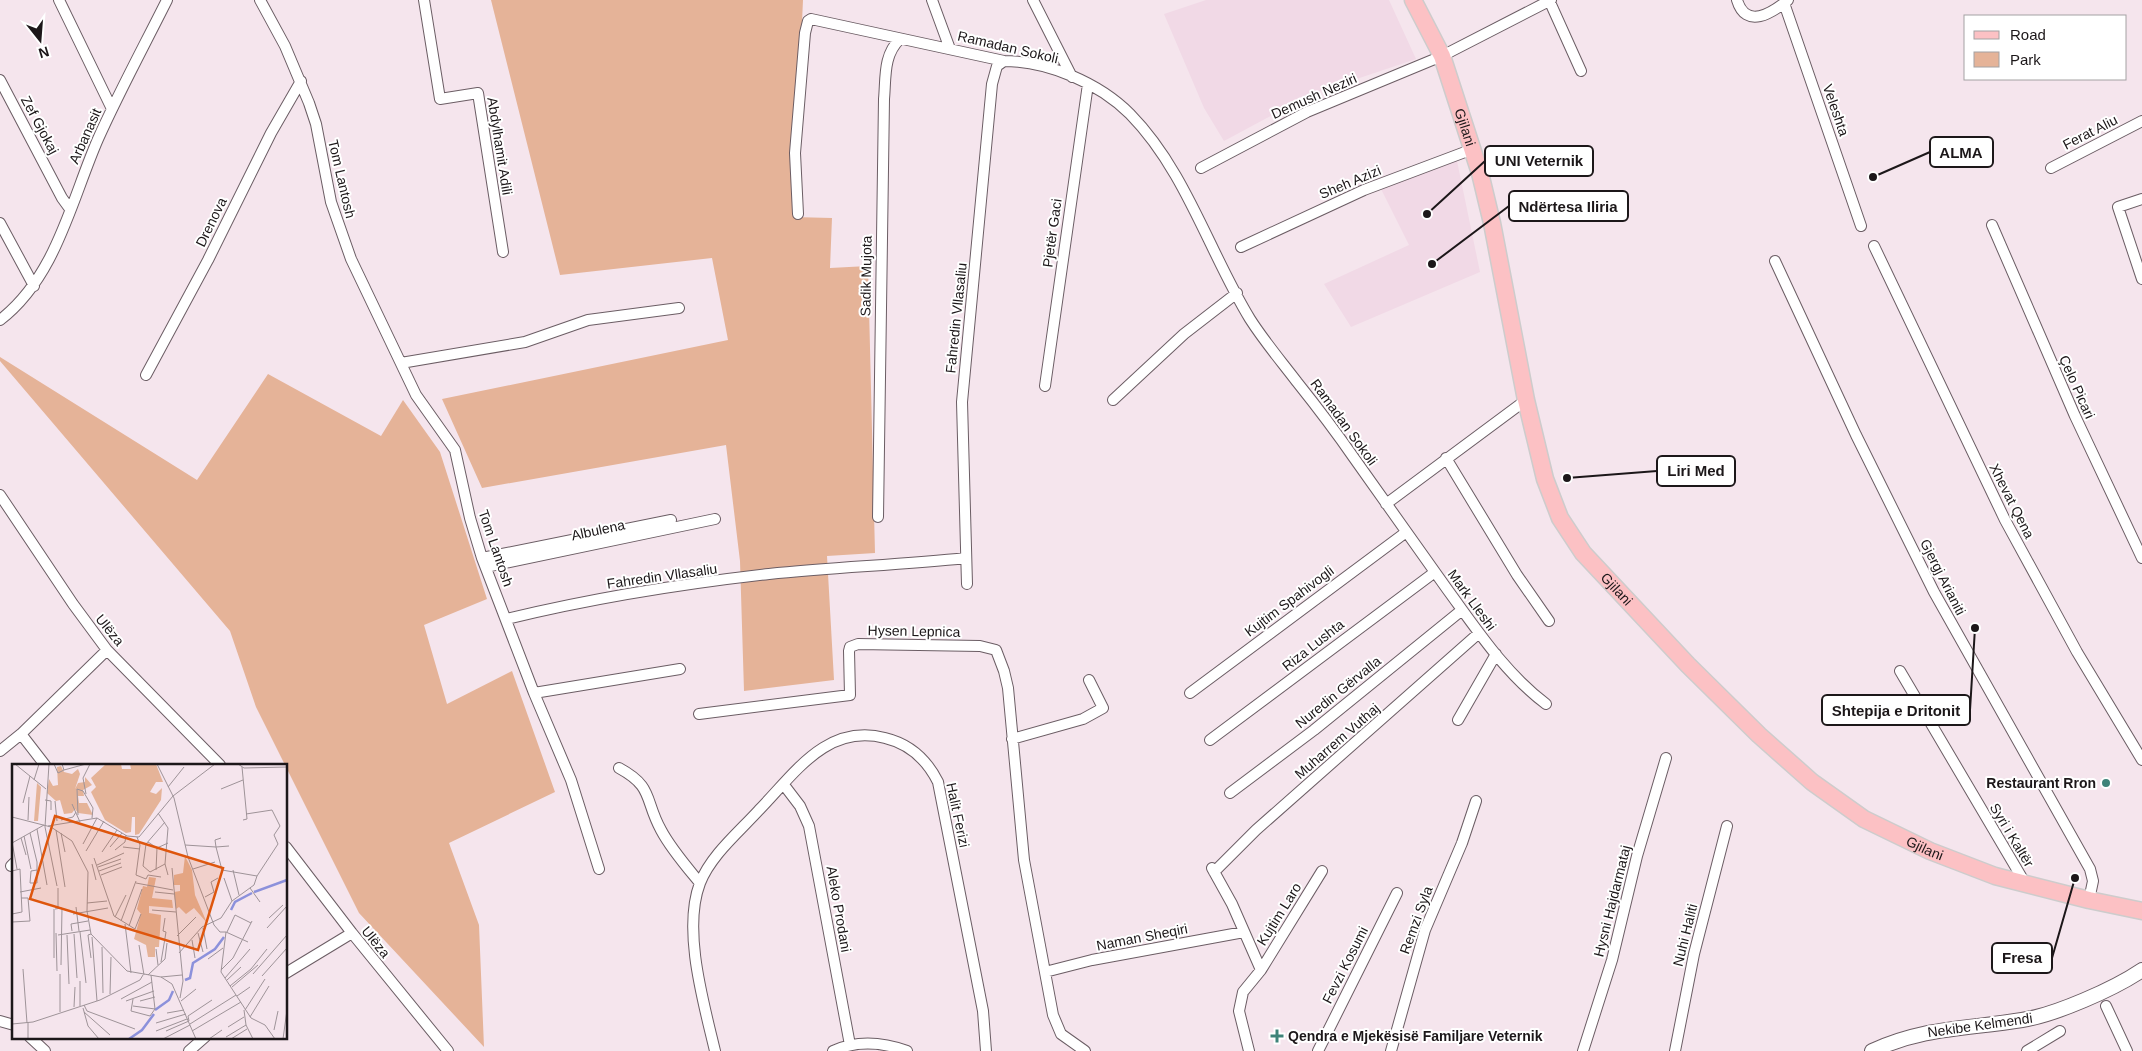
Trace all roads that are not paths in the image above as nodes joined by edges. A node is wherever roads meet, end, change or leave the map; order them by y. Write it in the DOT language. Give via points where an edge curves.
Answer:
graph roads {
  1 [pos="59,0"];
  2 [pos="167,0"];
  3 [pos="260,0"];
  4 [pos="424,0"];
  5 [pos="932,0"];
  6 [pos="1033,0"];
  7 [pos="1413,0"];
  8 [pos="1550,0"];
  9 [pos="1737,0"];
  10 [pos="1786,1"];
  11 [pos="900,39"];
  12 [pos="950,48"];
  13 [pos="1442,56"];
  14 [pos="1004,61"];
  15 [pos="1581,71"];
  16 [pos="1072,77"];
  17 [pos="0,80"];
  18 [pos="301,81"];
  19 [pos="1088,84"];
  20 [pos="112,109"];
  21 [pos="2142,121"];
  22 [pos="1473,149"];
  23 [pos="1201,168"];
  24 [pos="2051,168"];
  25 [pos="2142,199"];
  26 [pos="70,209"];
  27 [pos="798,214"];
  28 [pos="0,223"];
  29 [pos="1992,225"];
  30 [pos="1860,226"];
  31 [pos="1874,246"];
  32 [pos="1241,247"];
  33 [pos="504,252"];
  34 [pos="1775,261"];
  35 [pos="2142,279"];
  36 [pos="34,286"];
  37 [pos="1237,293"];
  38 [pos="679,308"];
  39 [pos="0,320"];
  40 [pos="401,363"];
  41 [pos="146,375"];
  42 [pos="1045,386"];
  43 [pos="1113,400"];
  44 [pos="1526,400"];
  45 [pos="1446,458"];
  46 [pos="0,495"];
  47 [pos="1386,504"];
  48 [pos="878,518"];
  49 [pos="715,519"];
  50 [pos="671,520"];
  51 [pos="1405,533"];
  52 [pos="966,558"];
  53 [pos="2142,558"];
  54 [pos="484,562"];
  55 [pos="1435,572"];
  56 [pos="967,584"];
  57 [pos="1462,610"];
  58 [pos="507,619"];
  59 [pos="1549,621"];
  60 [pos="1479,632"];
  61 [pos="108,650"];
  62 [pos="1496,654"];
  63 [pos="680,669"];
  64 [pos="1900,671"];
  65 [pos="1089,680"];
  66 [pos="534,693"];
  67 [pos="1190,693"];
  68 [pos="1546,704"];
  69 [pos="699,714"];
  70 [pos="1458,720"];
  71 [pos="21,734"];
  72 [pos="1012,739"];
  73 [pos="1210,740"];
  74 [pos="0,751"];
  75 [pos="1666,758"];
  76 [pos="2142,760"];
  77 [pos="44,764"];
  78 [pos="219,764"];
  79 [pos="619,768"];
  80 [pos="784,785"];
  81 [pos="1230,793"];
  82 [pos="1476,801"];
  83 [pos="1727,826"];
  84 [pos="288,850"];
  85 [pos="599,869"];
  86 [pos="1322,871"];
  87 [pos="700,883"];
  88 [pos="2025,883"];
  89 [pos="1397,893"];
  90 [pos="2089,900"];
  91 [pos="2142,911"];
  92 [pos="1244,932"];
  93 [pos="352,933"];
  94 [pos="1261,970"];
  95 [pos="2142,970"];
  96 [pos="288,972"];
  97 [pos="1045,972"];
  98 [pos="2106,1006"];
  99 [pos="2060,1031"];
  100 [pos="31,1038"];
  101 [pos="204,1038"];
  102 [pos="850,1044"];
  103 [pos="45,1051"];
  104 [pos="189,1051"];
  105 [pos="448,1051"];
  106 [pos="715,1051"];
  107 [pos="832,1051"];
  108 [pos="907,1051"];
  109 [pos="986,1051"];
  110 [pos="1085,1051"];
  111 [pos="1249,1051"];
  112 [pos="1318,1051"];
  113 [pos="1391,1051"];
  114 [pos="1584,1051"];
  115 [pos="1675,1051"];
  116 [pos="1872,1051"];
  117 [pos="2026,1051"];
  118 [pos="2127,1051"];
  1 -- 20 [label="street"];
  2 -- 20 [label="street, Arbanasit"];
  3 -- 18 [label="street, Tom Lantosh"];
  4 -- 33 [label="street, Abdylhamit Adili" via="440,99 478,93"];
  5 -- 12 [label="street"];
  6 -- 16 [label="street"];
  7 -- 13 [label="main road, Gjilani"];
  8 -- 13 [label="street, Demush Neziri"];
  8 -- 15 [label="street"];
  9 -- 10 [label="street" via="1747,16 1756,17"];
  10 -- 30 [label="street, Veleshta"];
  11 -- 12 [label="street, Ramadan Sokoli"];
  11 -- 27 [label="street, Ramadan Sokoli" via="811,19 808,21 795,153"];
  11 -- 48 [label="street, Sadik Mujota" via="888,58 884,99"];
  12 -- 14 [label="street, Ramadan Sokoli"];
  13 -- 22 [label="main road, Gjilani"];
  13 -- 23 [label="street, Demush Neziri" via="1307,112"];
  14 -- 16 [label="street, Ramadan Sokoli" via="1030,64"];
  14 -- 52 [label="street, Fahredin Vllasaliu" via="997,66 992,84 962,402"];
  16 -- 19 [label="street, Ramadan Sokoli"];
  17 -- 26 [label="street, Zef Gjokaj"];
  18 -- 40 [label="street, Tom Lantosh" via="316,124 324,173 339,228"];
  18 -- 41 [label="street, Drenova"];
  19 -- 37 [label="street, Ramadan Sokoli" via="1130,114 1162,155"];
  19 -- 42 [label="street, Pjetër Gaci"];
  20 -- 26 [label="street, Arbanasit"];
  21 -- 24 [label="street, Ferat Aliu"];
  22 -- 32 [label="street, Sheh Azizi" via="1364,190"];
  22 -- 44 [label="main road, Gjilani" via="1492,223"];
  25 -- 35 [label="street" via="2118,207"];
  26 -- 36 [label="street, Arbanasit"];
  28 -- 36 [label="street"];
  29 -- 53 [label="street, Çelo Picari" via="2074,416"];
  31 -- 76 [label="street, Xhevat Qena" via="2005,520 2068,637"];
  34 -- 90 [label="street, Gjergj Arianiti" via="1934,592 2090,869 2093,881"];
  36 -- 39 [label="street, Arbanasit"];
  37 -- 43 [label="street" via="1184,334"];
  37 -- 47 [label="street, Ramadan Sokoli" via="1254,325 1317,406"];
  38 -- 40 [label="street" via="588,320 525,342"];
  40 -- 54 [label="street, Tom Lantosh" via="420,402 455,450 470,518"];
  44 -- 45 [label="street"];
  44 -- 88 [label="main road, Gjilani" via="1544,480 1571,536 1630,606 1738,715 1812,782 1864,819 1930,851 1996,876"];
  45 -- 47 [label="street"];
  45 -- 59 [label="street"];
  46 -- 61 [label="street, Ulëza" via="72,604"];
  47 -- 51 [label="street, Mark Lleshi"];
  49 -- 54 [label="street, Albulena"];
  50 -- 54 [label="street, Albulena"];
  51 -- 55 [label="street, Mark Lleshi"];
  51 -- 67 [label="street, Kujtim Spahivogli"];
  52 -- 56 [label="street, Fahredin Vllasaliu"];
  52 -- 58 [label="street, Fahredin Vllasaliu" via="769,574 584,601"];
  54 -- 58 [label="street, Tom Lantosh"];
  55 -- 57 [label="street, Mark Lleshi"];
  55 -- 73 [label="street, Riza Lushta"];
  57 -- 60 [label="street, Mark Lleshi"];
  57 -- 81 [label="street, Nuredin Gërvalla" via="1328,719"];
  58 -- 66 [label="street, Tom Lantosh"];
  60 -- 62 [label="street, Mark Lleshi"];
  60 -- 92 [label="street, Muharrem Vuthaj" via="1213,870"];
  61 -- 71 [label="street"];
  61 -- 78 [label="street, Ulëza"];
  62 -- 68 [label="street, Mark Lleshi" via="1520,682"];
  62 -- 70 [label="street"];
  63 -- 66 [label="street"];
  64 -- 88 [label="street, Syri i Kaltër"];
  65 -- 72 [label="street" via="1103,708 1083,719"];
  66 -- 85 [label="street, Tom Lantosh" via="571,780"];
  69 -- 72 [label="street, Hysen Lepnica" via="850,694 849,651 850,647 858,644 980,646 996,650 1000,655 1008,688"];
  71 -- 74 [label="street"];
  71 -- 77 [label="street"];
  72 -- 97 [label="street, Hysen Lepnica" via="1024,860"];
  75 -- 114 [label="street, Hysni Hajdarmataj"];
  79 -- 87 [label="street" via="640,781 661,830"];
  80 -- 87 [label="street, Halit Ferizi" via="718,855"];
  80 -- 102 [label="street, Aleko Prodani" via="800,806 809,826"];
  80 -- 109 [label="street, Halit Ferizi" via="824,746 849,735 894,740 917,754 932,771 942,797 983,1011"];
  82 -- 113 [label="street, Remzi Syla" via="1425,930"];
  83 -- 115 [label="street, Nuhi Haliti" via="1694,954"];
  84 -- 93 [label="street, Ulëza"];
  86 -- 94 [label="street, Kujtim Laro"];
  87 -- 106 [label="street" via="695,909 696,955"];
  88 -- 90 [label="main road, Gjilani"];
  89 -- 112 [label="street, Fevzi Kosumi"];
  90 -- 91 [label="main road, Gjilani"];
  92 -- 94 [label="street, Muharrem Vuthaj"];
  92 -- 97 [label="street, Naman Sheqiri" via="1092,960"];
  93 -- 96 [label="street"];
  93 -- 105 [label="street, Ulëza"];
  94 -- 111 [label="street, Kujtim Laro" via="1239,1002"];
  95 -- 116 [label="street, Nekibe Kelmendi" via="2044,1015 1905,1037"];
  97 -- 110 [label="street, Hysen Lepnica" via="1056,1027"];
  98 -- 118 [label="street"];
  99 -- 117 [label="street"];
  100 -- 103 [label="street"];
  101 -- 104 [label="street"];
  102 -- 107 [label="street"];
  102 -- 108 [label="street" via="879,1043"];
}
